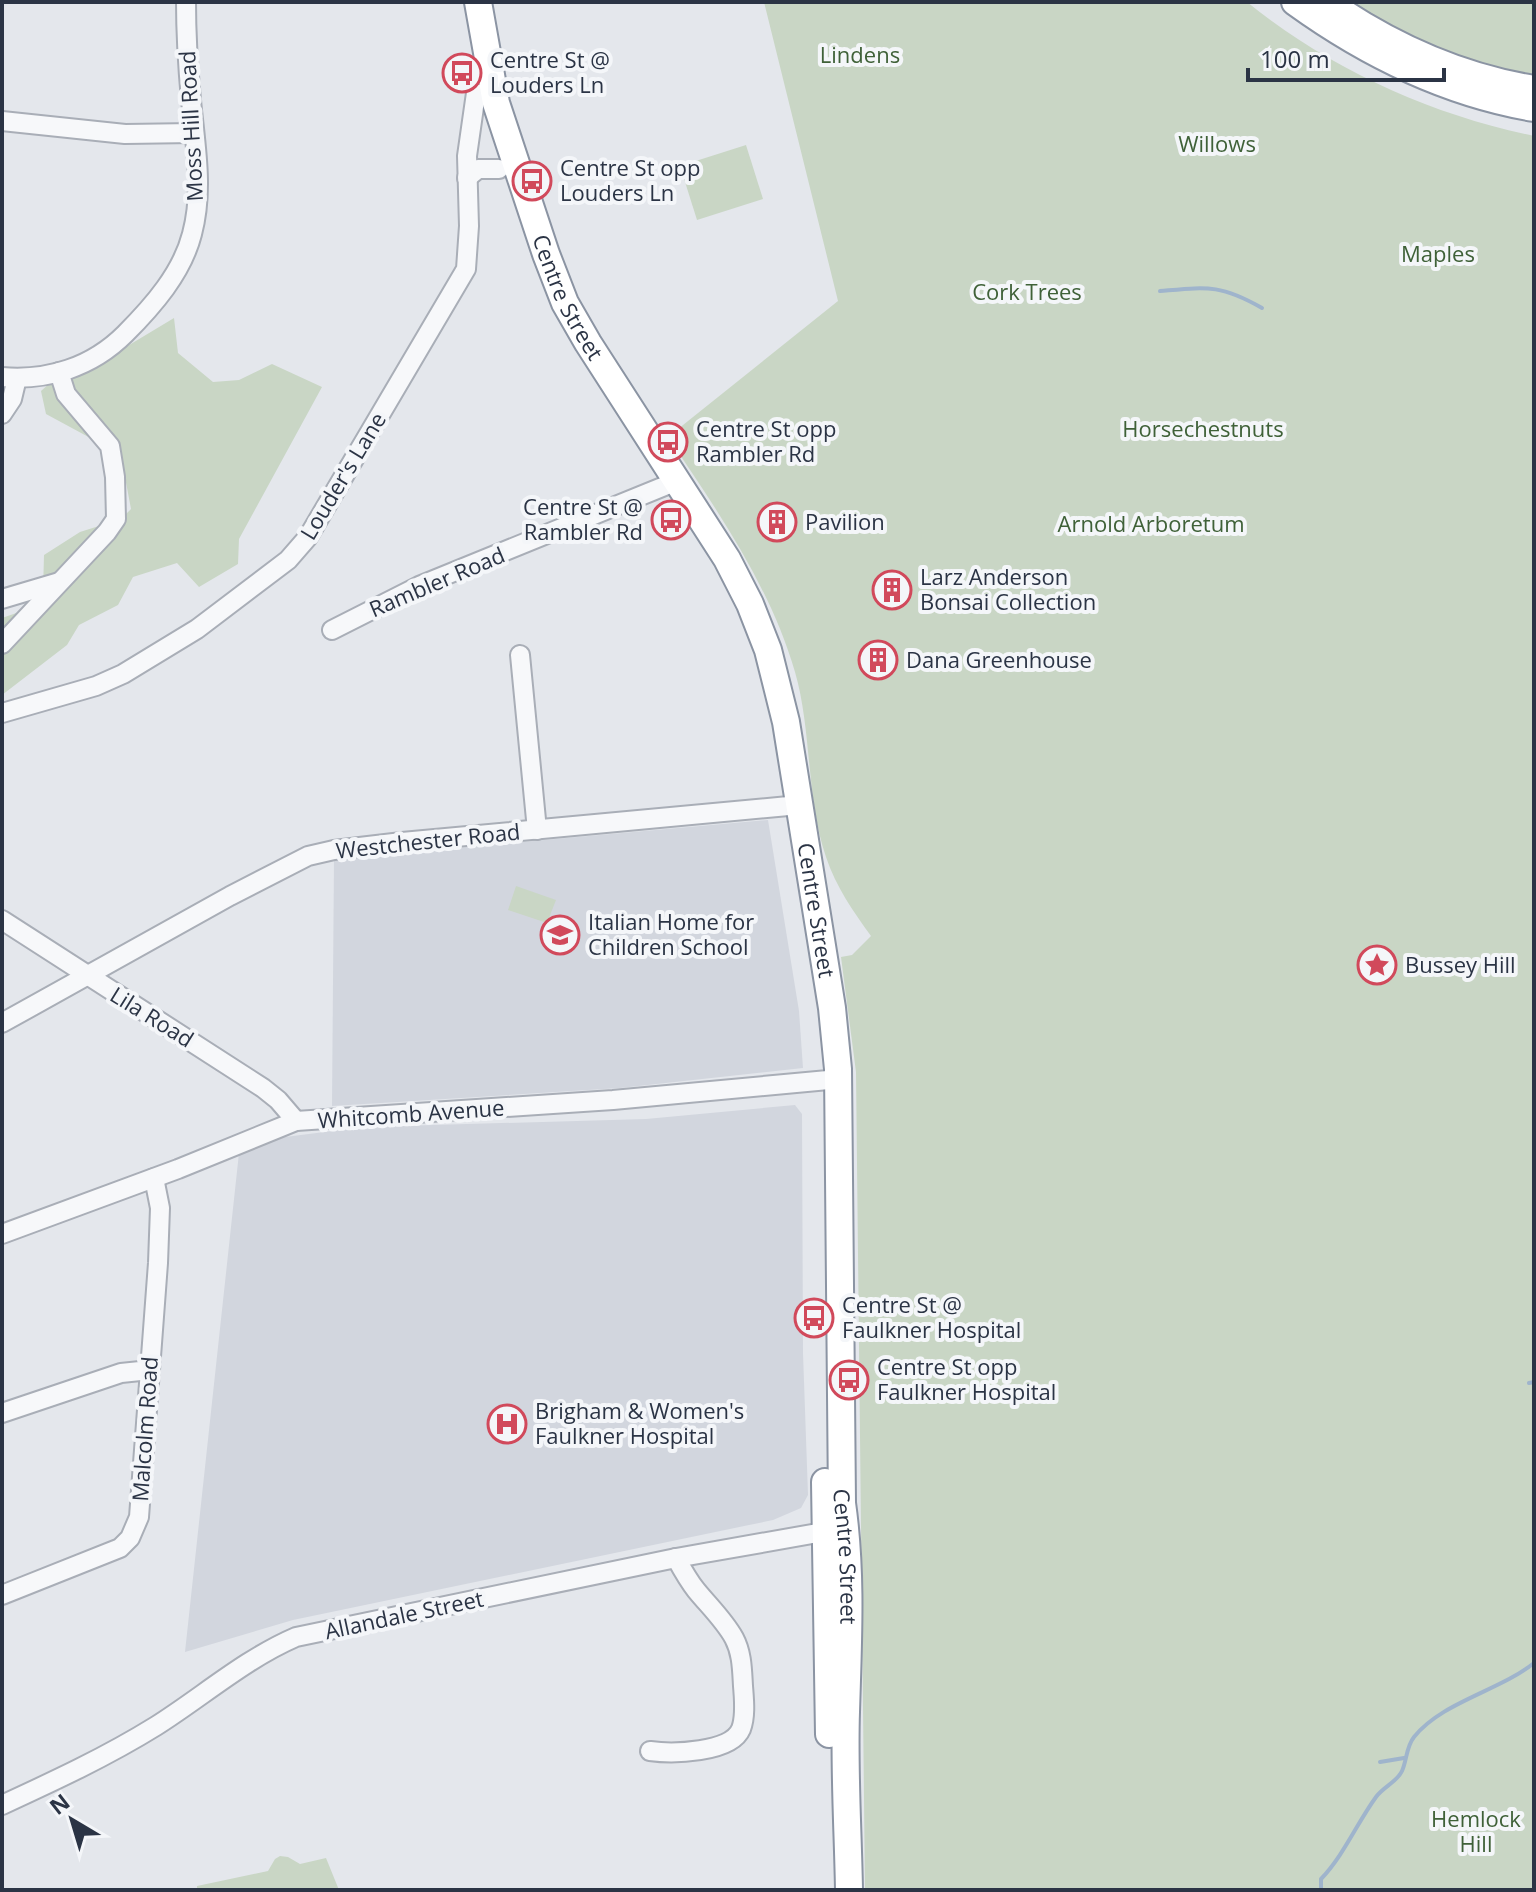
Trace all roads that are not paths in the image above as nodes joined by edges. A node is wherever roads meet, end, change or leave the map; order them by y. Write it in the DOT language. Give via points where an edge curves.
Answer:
graph roads {
  1 [pos="186,2"];
  2 [pos="461,2"];
  3 [pos="478,2"];
  4 [pos="1295,2"];
  5 [pos="1327,2"];
  6 [pos="1534,89"];
  7 [pos="476,93"];
  8 [pos="1534,108"];
  9 [pos="2,121"];
  10 [pos="194,133"];
  11 [pos="499,169"];
  12 [pos="467,178"];
  13 [pos="59,372"];
  14 [pos="10,378"];
  15 [pos="2,414"];
  16 [pos="669,484"];
  17 [pos="61,581"];
  18 [pos="2,599"];
  19 [pos="332,630"];
  20 [pos="2,644"];
  21 [pos="520,655"];
  22 [pos="2,713"];
  23 [pos="791,806"];
  24 [pos="537,830"];
  25 [pos="2,920"];
  26 [pos="87,976"];
  27 [pos="2,1023"];
  28 [pos="830,1079"];
  29 [pos="296,1121"];
  30 [pos="154,1178"];
  31 [pos="2,1234"];
  32 [pos="150,1370"];
  33 [pos="2,1413"];
  34 [pos="836,1530"];
  35 [pos="676,1558"];
  36 [pos="2,1595"];
  37 [pos="650,1751"];
  38 [pos="2,1805"];
  39 [pos="832,1890"];
  40 [pos="849,1890"];
  1 -- 10 [label="street, Moss Hill Road"];
  2 -- 7 [label="highway, Centre Street"];
  3 -- 16 [label="highway, Centre Street" via="496,103 561,293"];
  4 -- 8 [label="highway" via="1358,44 1425,76"];
  5 -- 6 [label="highway" via="1425,56"];
  7 -- 11 [label="highway, Centre Street"];
  7 -- 12 [label="street, Louder's Lane"];
  9 -- 10 [label="street" via="125,134"];
  10 -- 13 [label="street, Moss Hill Road" via="199,190 193,233 166,287 109,348"];
  11 -- 12 [label="street" via="478,169"];
  11 -- 16 [label="highway, Centre Street" via="555,321"];
  12 -- 22 [label="street, Louder's Lane" via="468,257 463,277 304,543 257,585 146,661 96,686"];
  13 -- 14 [label="street, Moss Hill Road"];
  13 -- 17 [label="street" via="66,394 110,446 116,516"];
  14 -- 15 [label="street" via="12,399"];
  16 -- 19 [label="street, Rambler Road" via="419,586"];
  16 -- 23 [label="highway, Centre Street" via="743,629"];
  17 -- 18 [label="street"];
  17 -- 20 [label="street"];
  21 -- 24 [label="street"];
  23 -- 24 [label="street, Westchester Road"];
  23 -- 28 [label="highway, Centre Street" via="813,1003"];
  24 -- 26 [label="street, Westchester Road" via="308,856"];
  25 -- 26 [label="street, Lila Road"];
  26 -- 27 [label="street, Westchester Road"];
  26 -- 29 [label="street, Lila Road" via="263,1088"];
  28 -- 29 [label="street, Whitcomb Avenue" via="488,1110"];
  28 -- 34 [label="highway, Centre Street" via="841,1457"];
  29 -- 30 [label="street, Whitcomb Avenue"];
  30 -- 31 [label="street, Whitcomb Avenue"];
  30 -- 32 [label="street, Malcolm Road" via="160,1208"];
  32 -- 33 [label="street" via="121,1373"];
  32 -- 36 [label="street, Malcolm Road" via="139,1517 130,1538 106,1555"];
  34 -- 35 [label="street, Allandale Street"];
  34 -- 39 [label="highway, Centre Street"];
  34 -- 40 [label="highway, Centre Street" via="849,1621"];
  35 -- 37 [label="street" via="719,1615 741,1656 742,1727 723,1746"];
  35 -- 38 [label="street, Allandale Street" via="296,1637 270,1648 113,1752"];
}
